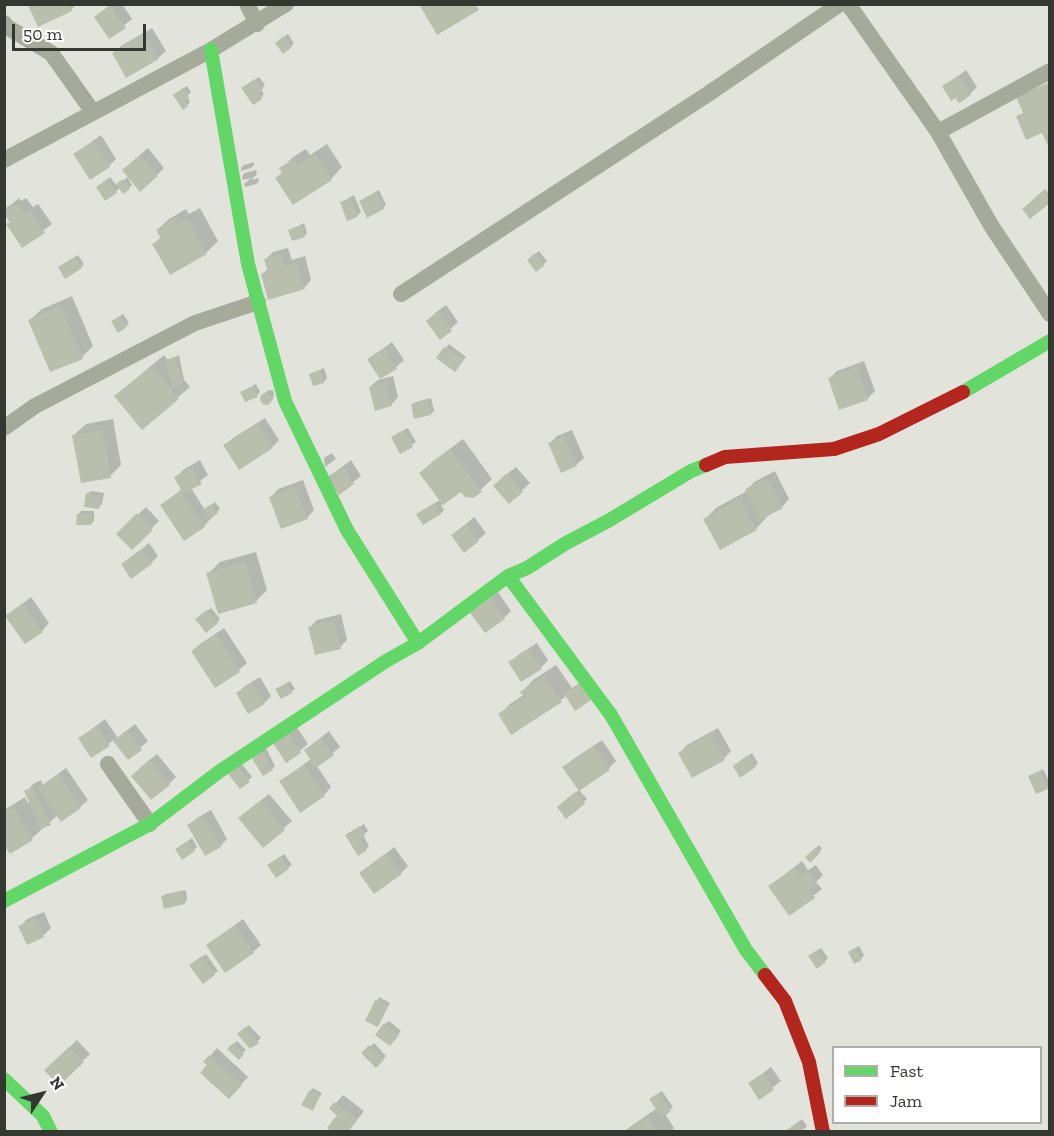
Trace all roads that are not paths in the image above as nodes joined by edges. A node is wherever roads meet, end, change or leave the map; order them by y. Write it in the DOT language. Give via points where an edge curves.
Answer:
graph roads {
  1 [pos="247,4"];
  2 [pos="286,4"];
  3 [pos="840,4"];
  4 [pos="848,4"];
  5 [pos="4,23"];
  6 [pos="256,24"];
  7 [pos="212,50"];
  8 [pos="1050,70"];
  9 [pos="93,112"];
  10 [pos="938,132"];
  11 [pos="4,160"];
  12 [pos="401,294"];
  13 [pos="258,302"];
  14 [pos="1050,314"];
  15 [pos="1050,341"];
  16 [pos="4,428"];
  17 [pos="508,576"];
  18 [pos="418,642"];
  19 [pos="108,764"];
  20 [pos="150,824"];
  21 [pos="4,901"];
  22 [pos="4,1079"];
  23 [pos="51,1131"];
  24 [pos="823,1131"];
  1 -- 6 [label="street"];
  2 -- 6 [label="street"];
  3 -- 12 [label="street"];
  4 -- 10 [label="street"];
  5 -- 9 [label="street" via="51,53"];
  6 -- 7 [label="street"];
  7 -- 9 [label="street"];
  7 -- 13 [label="street" via="248,264"];
  8 -- 10 [label="street"];
  9 -- 11 [label="street"];
  10 -- 14 [label="street" via="992,227"];
  13 -- 16 [label="street" via="195,323 35,406"];
  13 -- 18 [label="street" via="285,401 347,530"];
  15 -- 17 [label="street" via="961,393 879,434 834,449 725,457 691,471"];
  17 -- 18 [label="street"];
  17 -- 24 [label="street" via="612,715 746,950 785,1001 809,1062"];
  18 -- 20 [label="street" via="220,771"];
  19 -- 20 [label="street"];
  20 -- 21 [label="street"];
  22 -- 23 [label="street" via="43,1116"];
}
